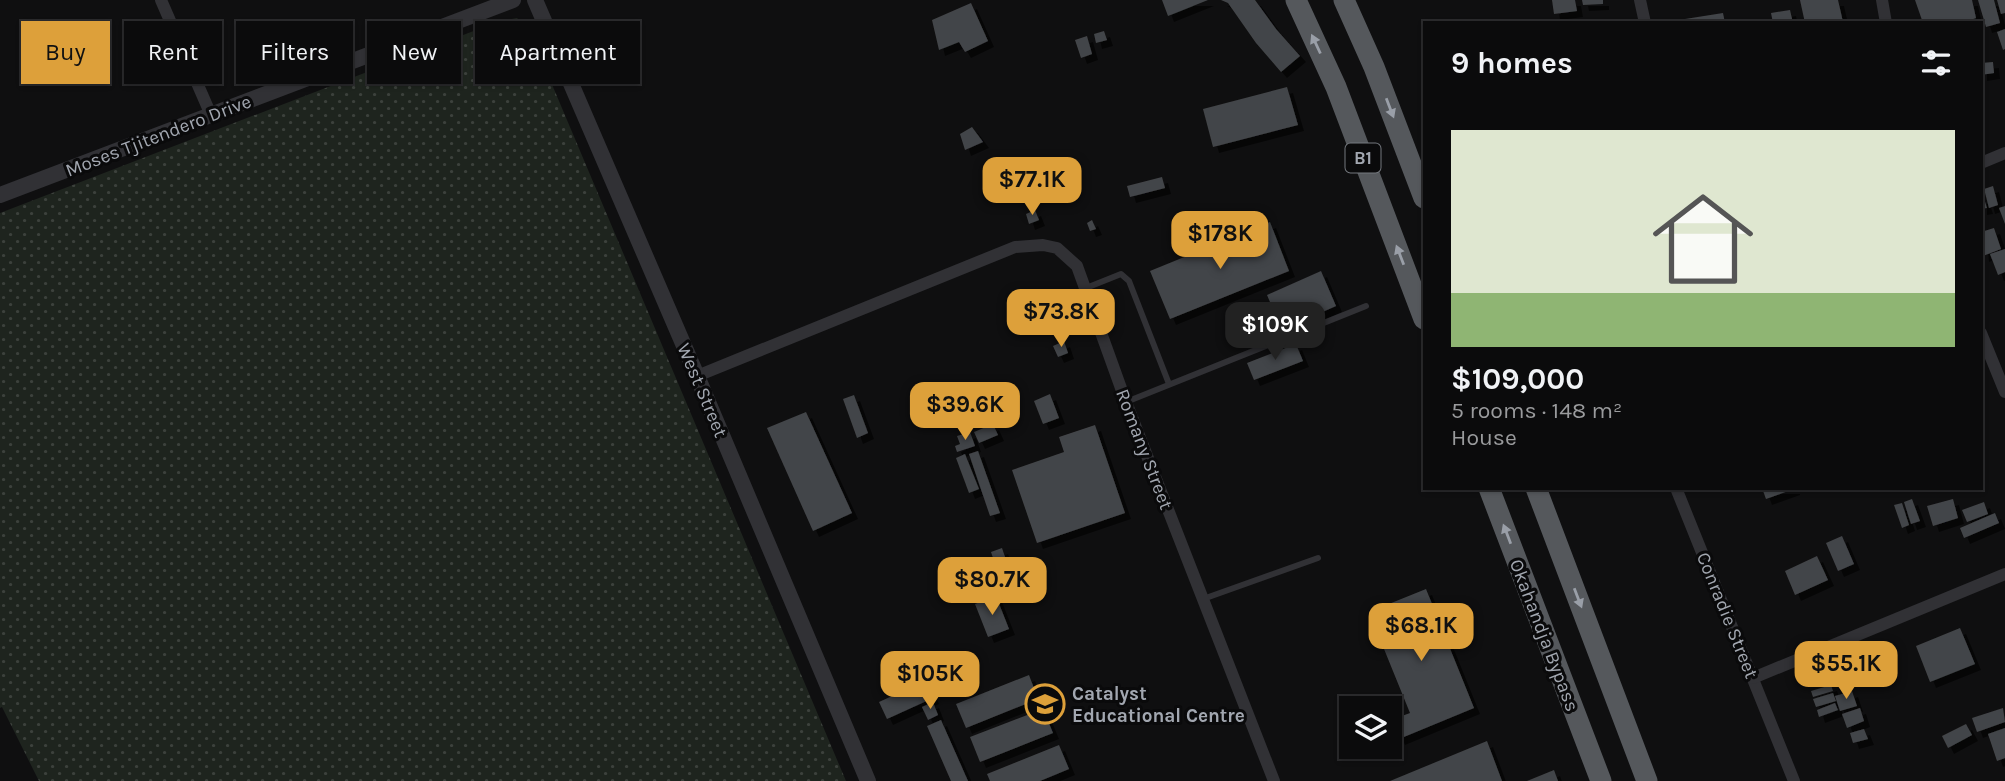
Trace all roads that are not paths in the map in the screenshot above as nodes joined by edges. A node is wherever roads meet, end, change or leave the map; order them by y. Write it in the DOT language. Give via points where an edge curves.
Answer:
graph roads {
  1 [pos="161,0"];
  2 [pos="513,0"];
  3 [pos="535,0"];
  4 [pos="1296,0"];
  5 [pos="1344,0"];
  6 [pos="1640,0"];
  7 [pos="1882,0"];
  8 [pos="1645,21"];
  9 [pos="1886,21"];
  10 [pos="211,115"];
  11 [pos="2005,153"];
  12 [pos="1983,162"];
  13 [pos="0,195"];
  14 [pos="1423,195"];
  15 [pos="1086,288"];
  16 [pos="1366,306"];
  17 [pos="1423,316"];
  18 [pos="1983,339"];
  19 [pos="697,376"];
  20 [pos="1169,384"];
  21 [pos="2005,392"];
  22 [pos="1126,402"];
  23 [pos="1490,490"];
  24 [pos="1537,490"];
  25 [pos="1677,490"];
  26 [pos="1318,558"];
  27 [pos="2005,574"];
  28 [pos="1203,599"];
  29 [pos="1753,678"];
  30 [pos="868,781"];
  31 [pos="1274,781"];
  32 [pos="1601,781"];
  33 [pos="1647,781"];
  34 [pos="1794,781"];
  1 -- 10 [label="street"];
  2 -- 10 [label="street, Moses Tjitendero Drive"];
  3 -- 19 [label="street, West Street"];
  17 -- 4 [label="highway, B1, one-way" via="1336,87"];
  5 -- 14 [label="highway, B1, one-way"];
  6 -- 8 [label="street"];
  7 -- 9 [label="street"];
  10 -- 13 [label="street, Moses Tjitendero Drive"];
  11 -- 12 [label="street"];
  15 -- 19 [label="street, Romany Street" via="1077,266 1057,248 1043,244 1015,247"];
  15 -- 20 [label="lane" via="1121,274 1129,281"];
  15 -- 22 [label="street, Romany Street"];
  16 -- 20 [label="lane"];
  18 -- 21 [label="street"];
  19 -- 30 [label="street, West Street"];
  20 -- 22 [label="lane"];
  22 -- 28 [label="street, Romany Street"];
  32 -- 23 [label="highway, Okahandja Bypass, one-way"];
  24 -- 33 [label="highway, one-way"];
  25 -- 29 [label="street, Conradie Street"];
  26 -- 28 [label="lane"];
  27 -- 29 [label="street"];
  28 -- 31 [label="street, Romany Street"];
  29 -- 34 [label="street, Conradie Street"];
}
